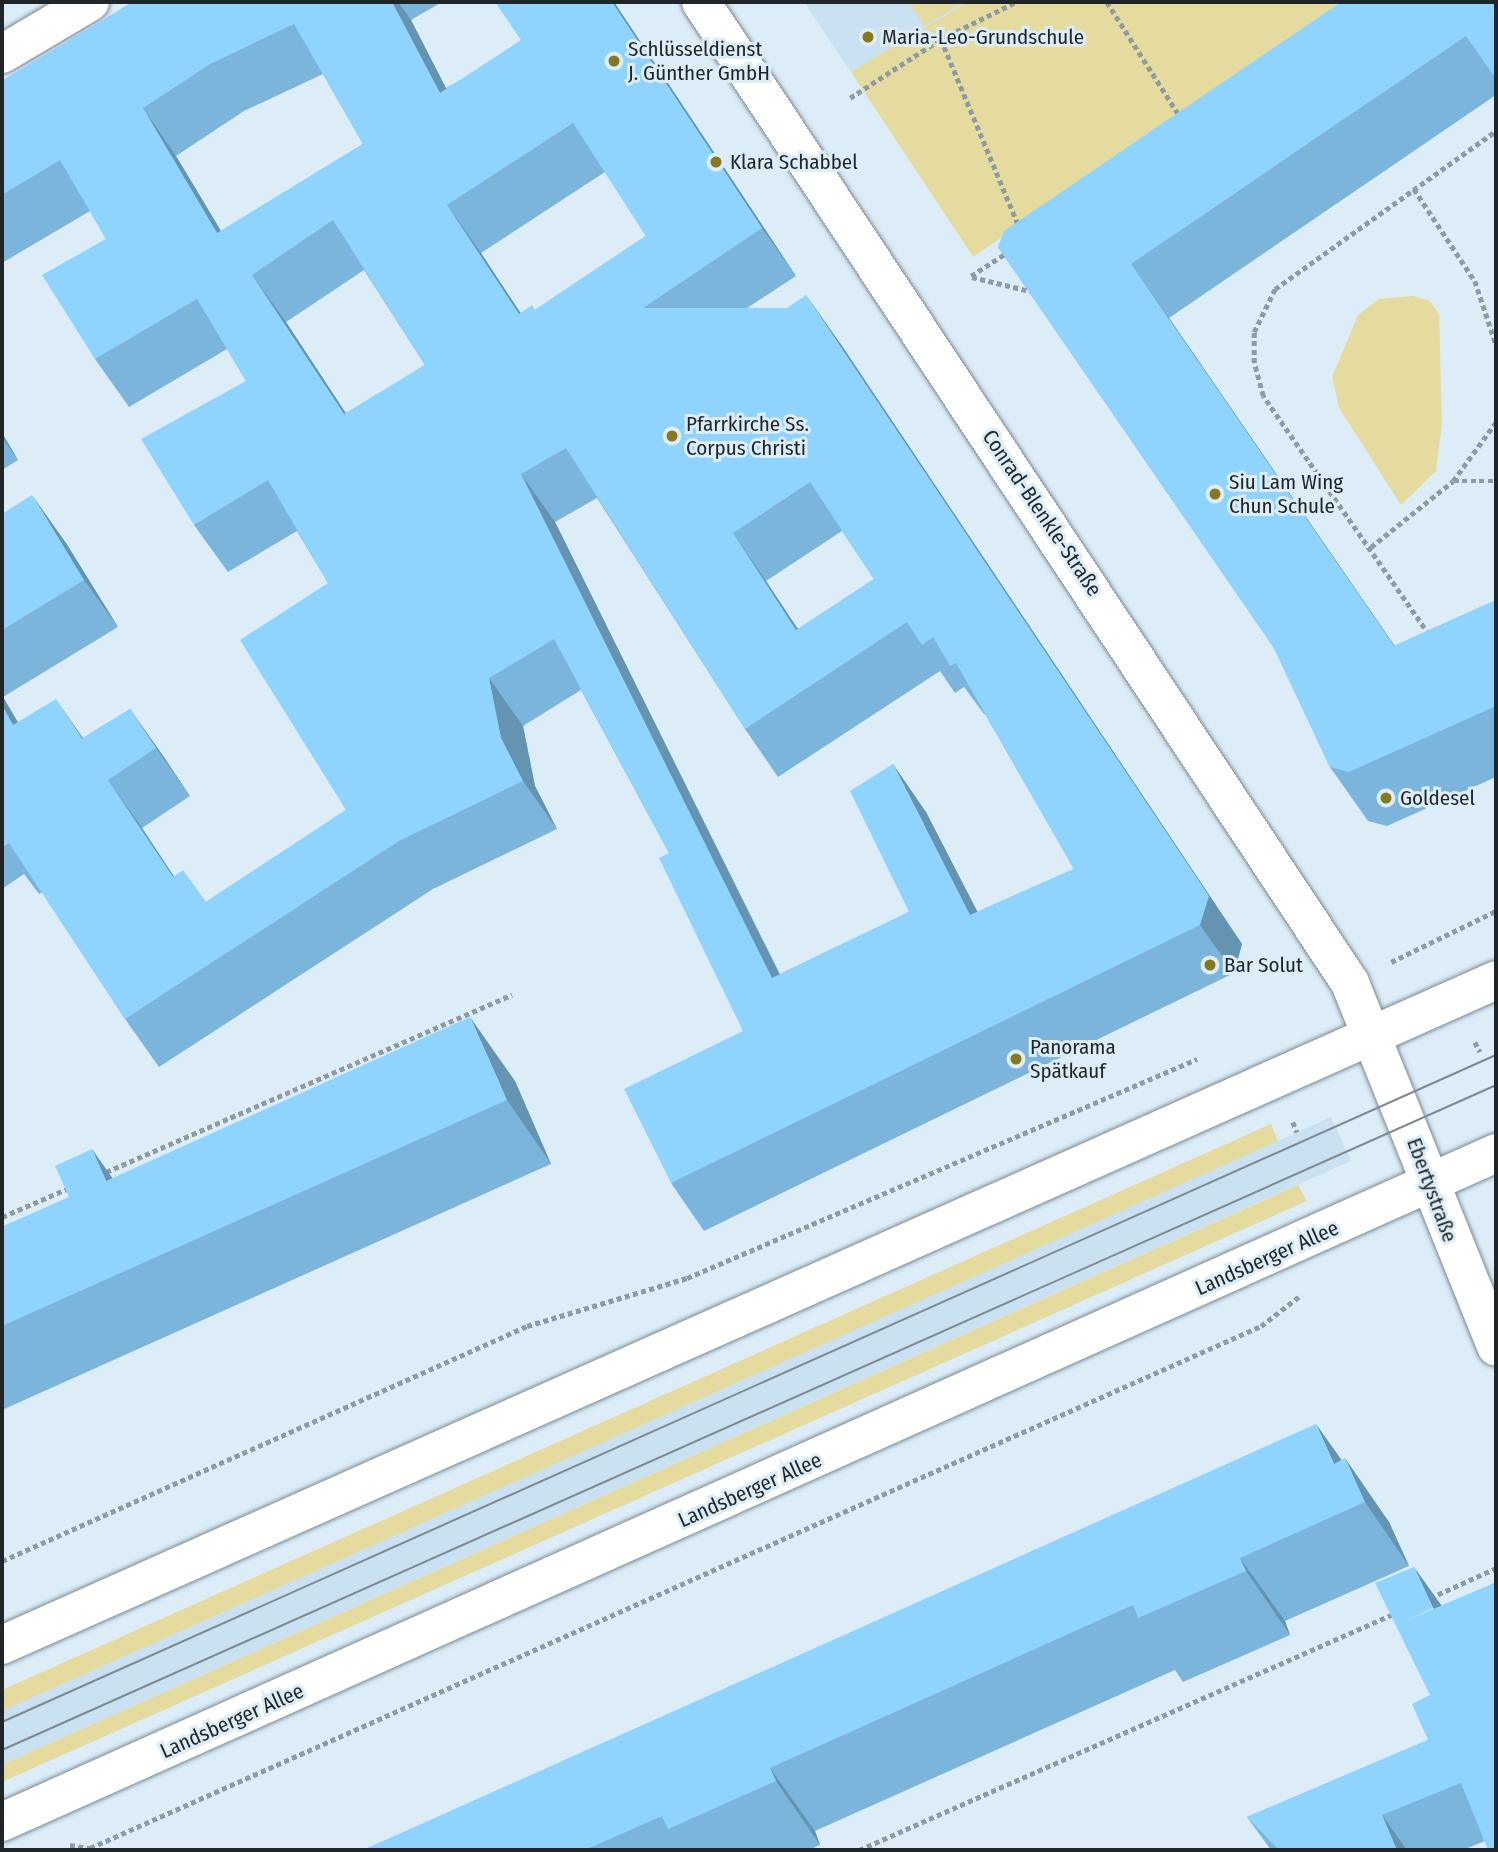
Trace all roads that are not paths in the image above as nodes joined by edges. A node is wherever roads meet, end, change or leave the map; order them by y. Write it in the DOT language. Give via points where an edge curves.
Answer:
graph roads {
  1 [pos="90,2"];
  2 [pos="701,2"];
  3 [pos="2,54"];
  4 [pos="1496,979"];
  5 [pos="1371,1032"];
  6 [pos="1496,1153"];
  7 [pos="1430,1182"];
  8 [pos="1496,1347"];
  9 [pos="2,1645"];
  10 [pos="2,1822"];
  1 -- 3 [label="main road"];
  2 -- 5 [label="main road, Conrad-Blenkle-Straße" via="1215,771 1350,983"];
  4 -- 5 [label="main road"];
  5 -- 7 [label="main road, Ebertystraße"];
  5 -- 9 [label="main road" via="651,1361"];
  6 -- 7 [label="main road, Landsberger Allee"];
  7 -- 8 [label="main road, Ebertystraße"];
  7 -- 10 [label="main road, Landsberger Allee"];
}
